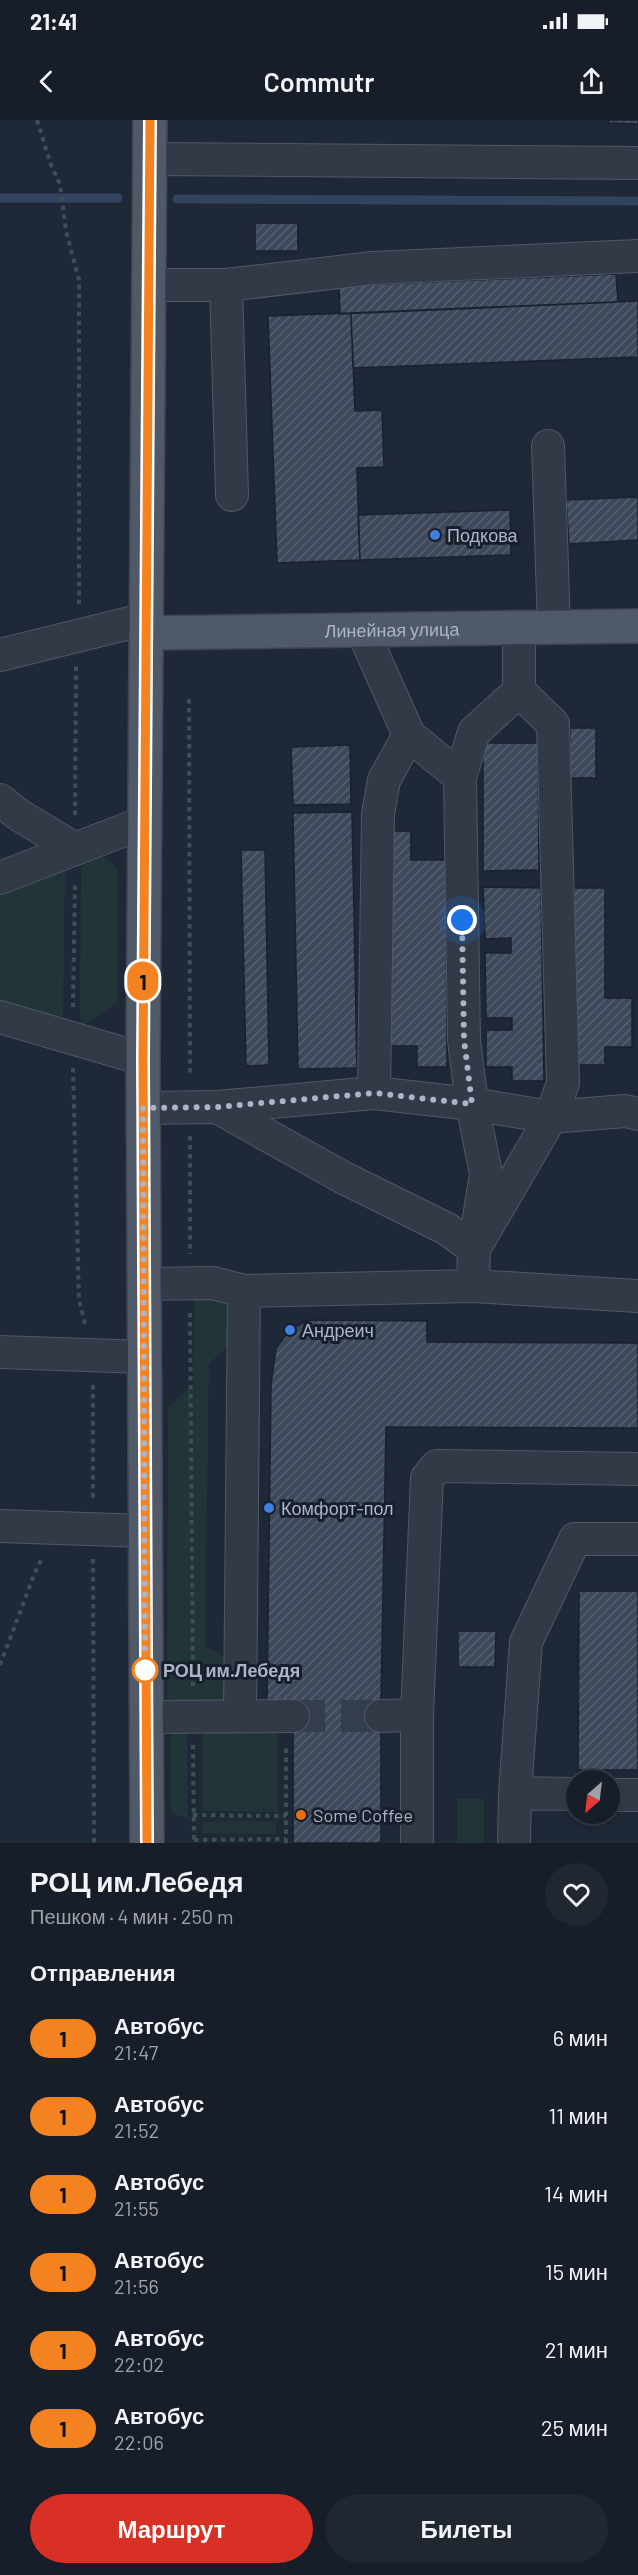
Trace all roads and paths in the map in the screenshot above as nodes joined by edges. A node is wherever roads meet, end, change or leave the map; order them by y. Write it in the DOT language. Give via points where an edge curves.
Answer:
graph roads {
  1 [pos="37,120"];
  2 [pos="150,120"];
  3 [pos="150,159"];
  4 [pos="638,163"];
  5 [pos="638,256"];
  6 [pos="148,285"];
  7 [pos="226,285"];
  8 [pos="548,446"];
  9 [pos="232,495"];
  10 [pos="146,626"];
  11 [pos="638,626"];
  12 [pos="554,627"];
  13 [pos="519,628"];
  14 [pos="363,632"];
  15 [pos="77,636"];
  16 [pos="0,655"];
  17 [pos="519,691"];
  18 [pos="409,735"];
  19 [pos="460,777"];
  20 [pos="0,800"];
  21 [pos="144,822"];
  22 [pos="75,849"];
  23 [pos="0,878"];
  24 [pos="0,1017"];
  25 [pos="73,1040"];
  26 [pos="143,1059"];
  27 [pos="374,1093"];
  28 [pos="472,1104"];
  29 [pos="217,1107"];
  30 [pos="143,1108"];
  31 [pos="638,1114"];
  32 [pos="550,1117"];
  33 [pos="474,1249"];
  34 [pos="144,1284"];
  35 [pos="473,1286"];
  36 [pos="244,1291"];
  37 [pos="638,1296"];
  38 [pos="0,1352"];
  39 [pos="93,1355"];
  40 [pos="144,1357"];
  41 [pos="638,1469"];
  42 [pos="0,1526"];
  43 [pos="58,1528"];
  44 [pos="93,1529"];
  45 [pos="144,1531"];
  46 [pos="638,1539"];
  47 [pos="0,1665"];
  48 [pos="289,1715"];
  49 [pos="417,1715"];
  50 [pos="240,1716"];
  51 [pos="381,1716"];
  52 [pos="146,1717"];
  53 [pos="515,1793"];
  54 [pos="566,1794"];
  55 [pos="620,1795"];
  56 [pos="638,1795"];
  57 [pos="194,1815"];
  58 [pos="286,1816"];
  59 [pos="194,1840"];
  60 [pos="286,1841"];
  61 [pos="94,1843"];
  62 [pos="147,1843"];
  63 [pos="417,1843"];
  64 [pos="514,1843"];
  1 -- 15 [label="path" via="60,184 79,279"];
  2 -- 3 [label="main road"];
  3 -- 4 [label="street"];
  3 -- 6 [label="main road"];
  5 -- 7 [label="street" via="373,268"];
  6 -- 7 [label="street"];
  6 -- 10 [label="main road"];
  7 -- 9 [label="street"];
  8 -- 12 [label="street"];
  10 -- 14 [label="main road, Линейная улица"];
  10 -- 15 [label="street, Линейная улица"];
  10 -- 21 [label="main road"];
  11 -- 12 [label="main road, Линейная улица"];
  12 -- 13 [label="main road, Линейная улица"];
  13 -- 14 [label="main road, Линейная улица"];
  13 -- 17 [label="street"];
  14 -- 18 [label="street"];
  15 -- 16 [label="street, Линейная улица"];
  15 -- 22 [label="path"];
  17 -- 19 [label="street" via="474,732"];
  17 -- 32 [label="street" via="552,724 563,1083"];
  18 -- 19 [label="street"];
  18 -- 27 [label="street" via="384,780 378,814"];
  19 -- 28 [label="street" via="464,1040"];
  20 -- 22 [label="street"];
  21 -- 22 [label="street"];
  21 -- 26 [label="main road"];
  22 -- 23 [label="street"];
  22 -- 25 [label="path"];
  24 -- 25 [label="street"];
  25 -- 26 [label="street"];
  25 -- 39 [label="path" via="79,1300"];
  26 -- 30 [label="main road"];
  27 -- 28 [label="street"];
  27 -- 29 [label="street"];
  28 -- 32 [label="street"];
  28 -- 33 [label="street" via="486,1174"];
  29 -- 30 [label="street"];
  29 -- 33 [label="street" via="342,1177 447,1229"];
  30 -- 34 [label="main road"];
  31 -- 32 [label="street" via="626,1111"];
  32 -- 33 [label="street"];
  33 -- 35 [label="street"];
  34 -- 36 [label="street" via="213,1283"];
  34 -- 40 [label="main road"];
  35 -- 36 [label="street"];
  35 -- 37 [label="street"];
  36 -- 50 [label="street"];
  38 -- 39 [label="street"];
  39 -- 40 [label="street"];
  39 -- 44 [label="path"];
  40 -- 45 [label="main road"];
  41 -- 49 [label="street" via="437,1466 428,1478"];
  42 -- 43 [label="street"];
  43 -- 44 [label="street"];
  43 -- 47 [label="path" via="34,1575"];
  44 -- 45 [label="street"];
  44 -- 61 [label="path"];
  45 -- 52 [label="main road"];
  46 -- 53 [label="street" via="575,1539 526,1642"];
  48 -- 50 [label="street"];
  48 -- 58 [label="path"];
  49 -- 51 [label="street"];
  49 -- 63 [label="street"];
  50 -- 52 [label="street"];
  52 -- 62 [label="main road"];
  53 -- 54 [label="street"];
  53 -- 64 [label="street"];
  55 -- 56 [label="street"];
  57 -- 58 [label="path"];
  58 -- 60 [label="path"];
  59 -- 60 [label="path"];
}
